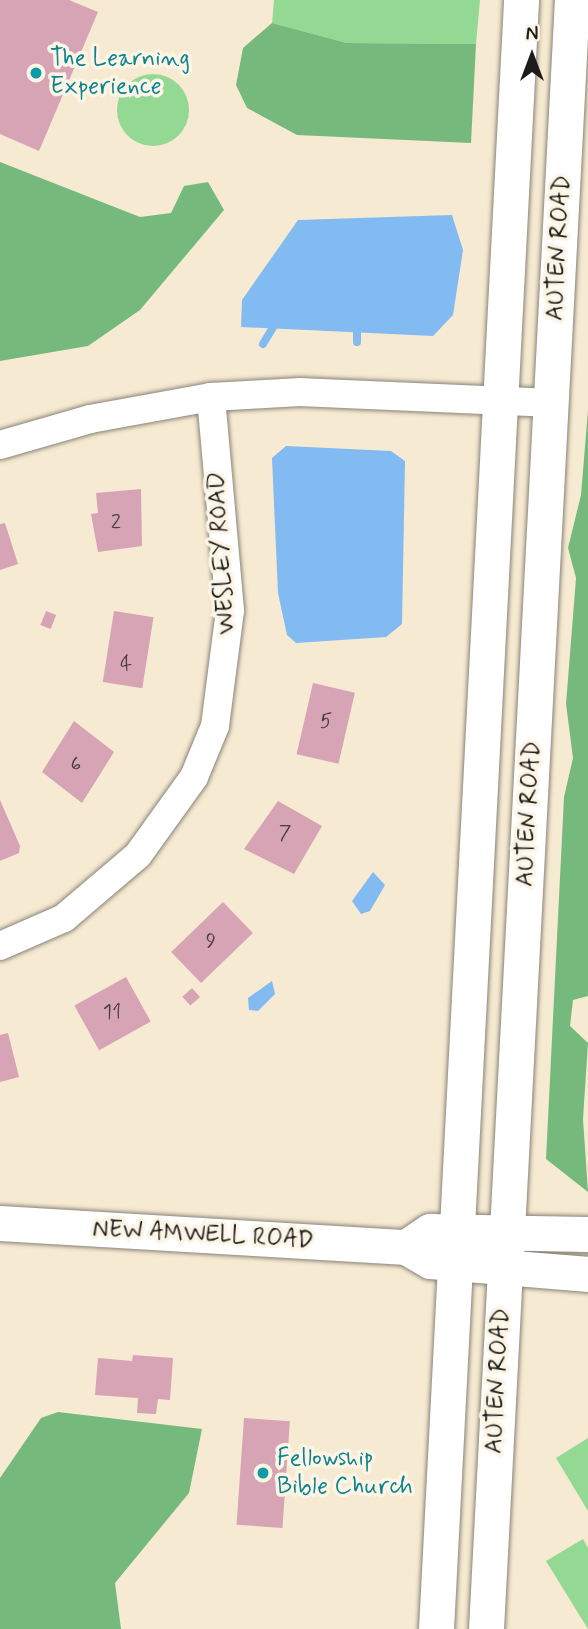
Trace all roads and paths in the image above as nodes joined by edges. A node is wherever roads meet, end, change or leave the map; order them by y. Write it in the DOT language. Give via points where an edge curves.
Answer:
graph roads {
  1 [pos="521,0"];
  2 [pos="572,0"];
  3 [pos="211,397"];
  4 [pos="500,401"];
  5 [pos="551,403"];
  6 [pos="0,445"];
  7 [pos="0,946"];
  8 [pos="0,1223"];
  9 [pos="506,1231"];
  10 [pos="588,1234"];
  11 [pos="455,1247"];
  12 [pos="504,1270"];
  13 [pos="588,1274"];
  14 [pos="436,1629"];
  15 [pos="486,1629"];
  1 -- 4 [label="street, AUTEN ROAD"];
  2 -- 5 [label="street, AUTEN ROAD"];
  3 -- 4 [label="street" via="301,391"];
  3 -- 6 [label="street" via="90,419"];
  3 -- 7 [label="street, WESLEY ROAD" via="230,610 215,726 194,777 138,855 64,918"];
  4 -- 5 [label="street"];
  4 -- 11 [label="street, AUTEN ROAD"];
  5 -- 9 [label="street, AUTEN ROAD"];
  8 -- 11 [label="street, NEW AMWELL ROAD" via="407,1247 430,1261"];
  9 -- 10 [label="street, NEW AMWELL ROAD"];
  9 -- 11 [label="street, NEW AMWELL ROAD"];
  9 -- 12 [label="street, AUTEN ROAD"];
  11 -- 12 [label="street, NEW AMWELL ROAD"];
  11 -- 14 [label="street, AUTEN ROAD"];
  12 -- 13 [label="street, NEW AMWELL ROAD"];
  12 -- 15 [label="street, AUTEN ROAD"];
}
